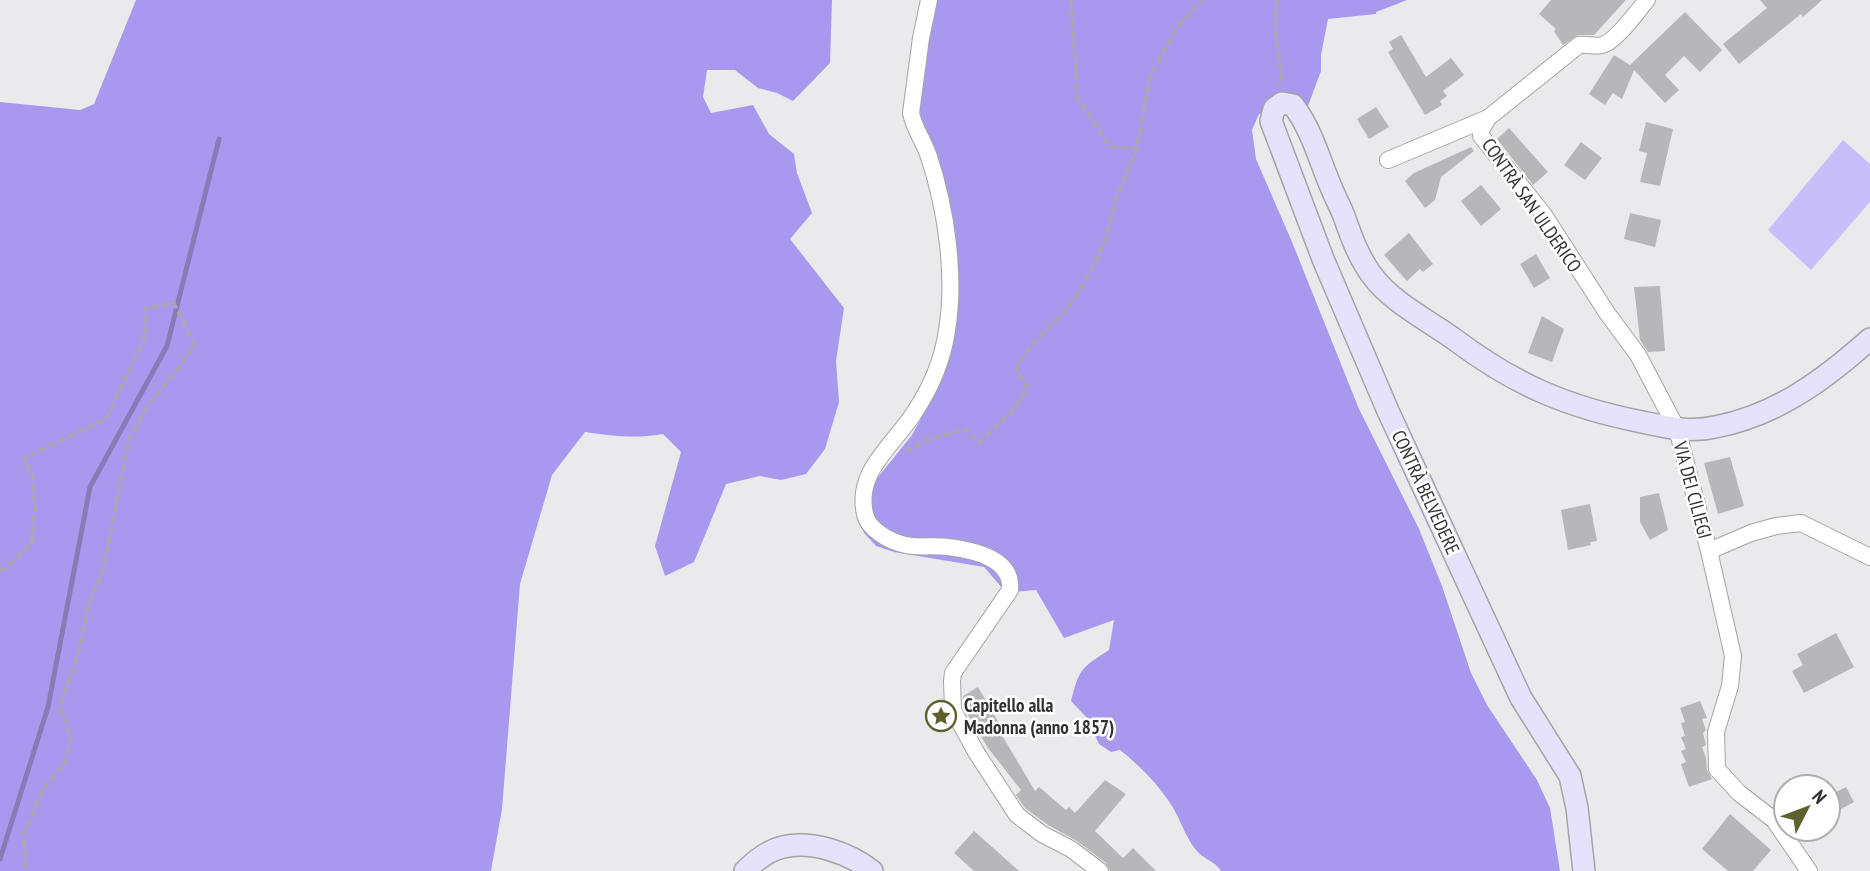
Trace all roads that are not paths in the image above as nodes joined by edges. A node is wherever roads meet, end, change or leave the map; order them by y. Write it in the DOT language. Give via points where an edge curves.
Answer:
graph roads {
  1 [pos="929,0"];
  2 [pos="1647,0"];
  3 [pos="1488,118"];
  4 [pos="1388,160"];
  5 [pos="1870,339"];
  6 [pos="1676,429"];
  7 [pos="1709,551"];
  8 [pos="1870,557"];
  9 [pos="745,871"];
  10 [pos="872,871"];
  11 [pos="1100,871"];
  12 [pos="1584,871"];
  13 [pos="1809,871"];
  1 -- 11 [label="street" via="911,113 941,201 949,258 948,329 942,359 914,415 868,476 865,515 883,535 906,545 948,547 993,559 1002,566 1010,582 1008,596 953,673 953,710 1017,815"];
  2 -- 3 [label="street, CONTRÀ SAN ULDERICO" via="1607,43 1579,45"];
  3 -- 4 [label="street"];
  3 -- 6 [label="street, CONTRÀ SAN ULDERICO" via="1481,136 1544,215 1638,355"];
  5 -- 6 [label="street" via="1788,402 1714,428"];
  6 -- 7 [label="street, VIA DEI CILIEGI"];
  6 -- 12 [label="street, CONTRÀ BELVEDERE" via="1598,413 1524,385 1394,298 1371,274 1350,237 1302,117 1293,105 1282,103 1274,109 1271,121 1323,259 1388,411 1521,698 1570,776"];
  7 -- 8 [label="street, VIA DEI CILIEGI" via="1751,533 1801,523"];
  7 -- 13 [label="street, VIA DEI CILIEGI" via="1733,656 1730,686 1716,732 1717,769 1774,820"];
  9 -- 10 [label="street" via="782,847 806,846 856,859"];
}
